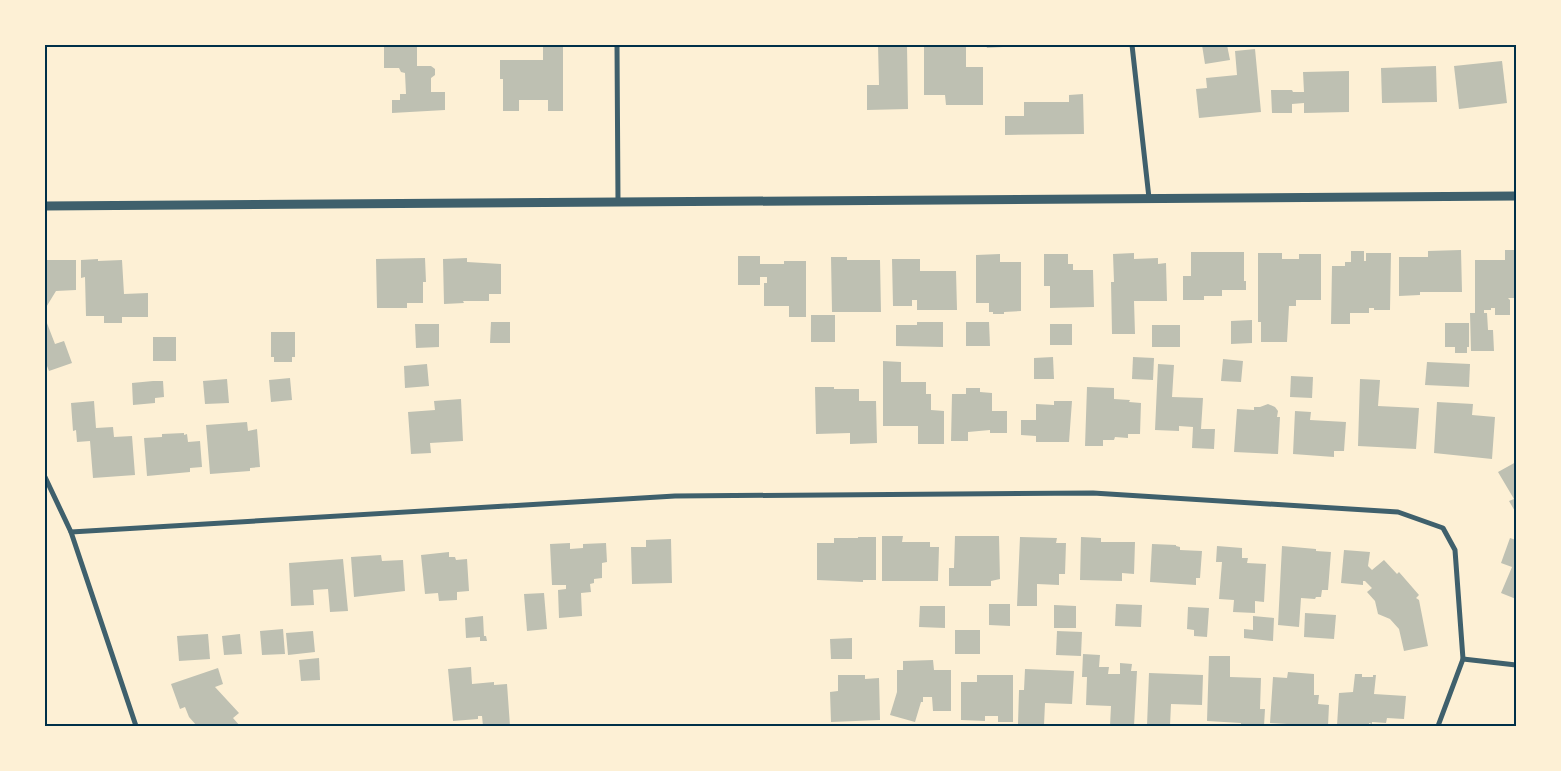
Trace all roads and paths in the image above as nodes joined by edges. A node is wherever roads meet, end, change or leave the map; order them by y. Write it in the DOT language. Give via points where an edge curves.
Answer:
graph roads {
  1 [pos="617,45"];
  2 [pos="1132,45"];
  3 [pos="1516,196"];
  4 [pos="1150,198"];
  5 [pos="618,202"];
  6 [pos="45,206"];
  7 [pos="45,477"];
  8 [pos="71,532"];
  9 [pos="1463,659"];
  10 [pos="1516,665"];
  11 [pos="136,726"];
  12 [pos="1438,726"];
  1 -- 5 [label="street"];
  2 -- 4 [label="street"];
  3 -- 4 [label="street"];
  4 -- 5 [label="street"];
  5 -- 6 [label="street"];
  7 -- 8 [label="street"];
  8 -- 9 [label="street" via="674,496 1093,493 1398,512 1443,528 1455,550"];
  8 -- 11 [label="street"];
  9 -- 10 [label="street"];
  9 -- 12 [label="street"];
}
